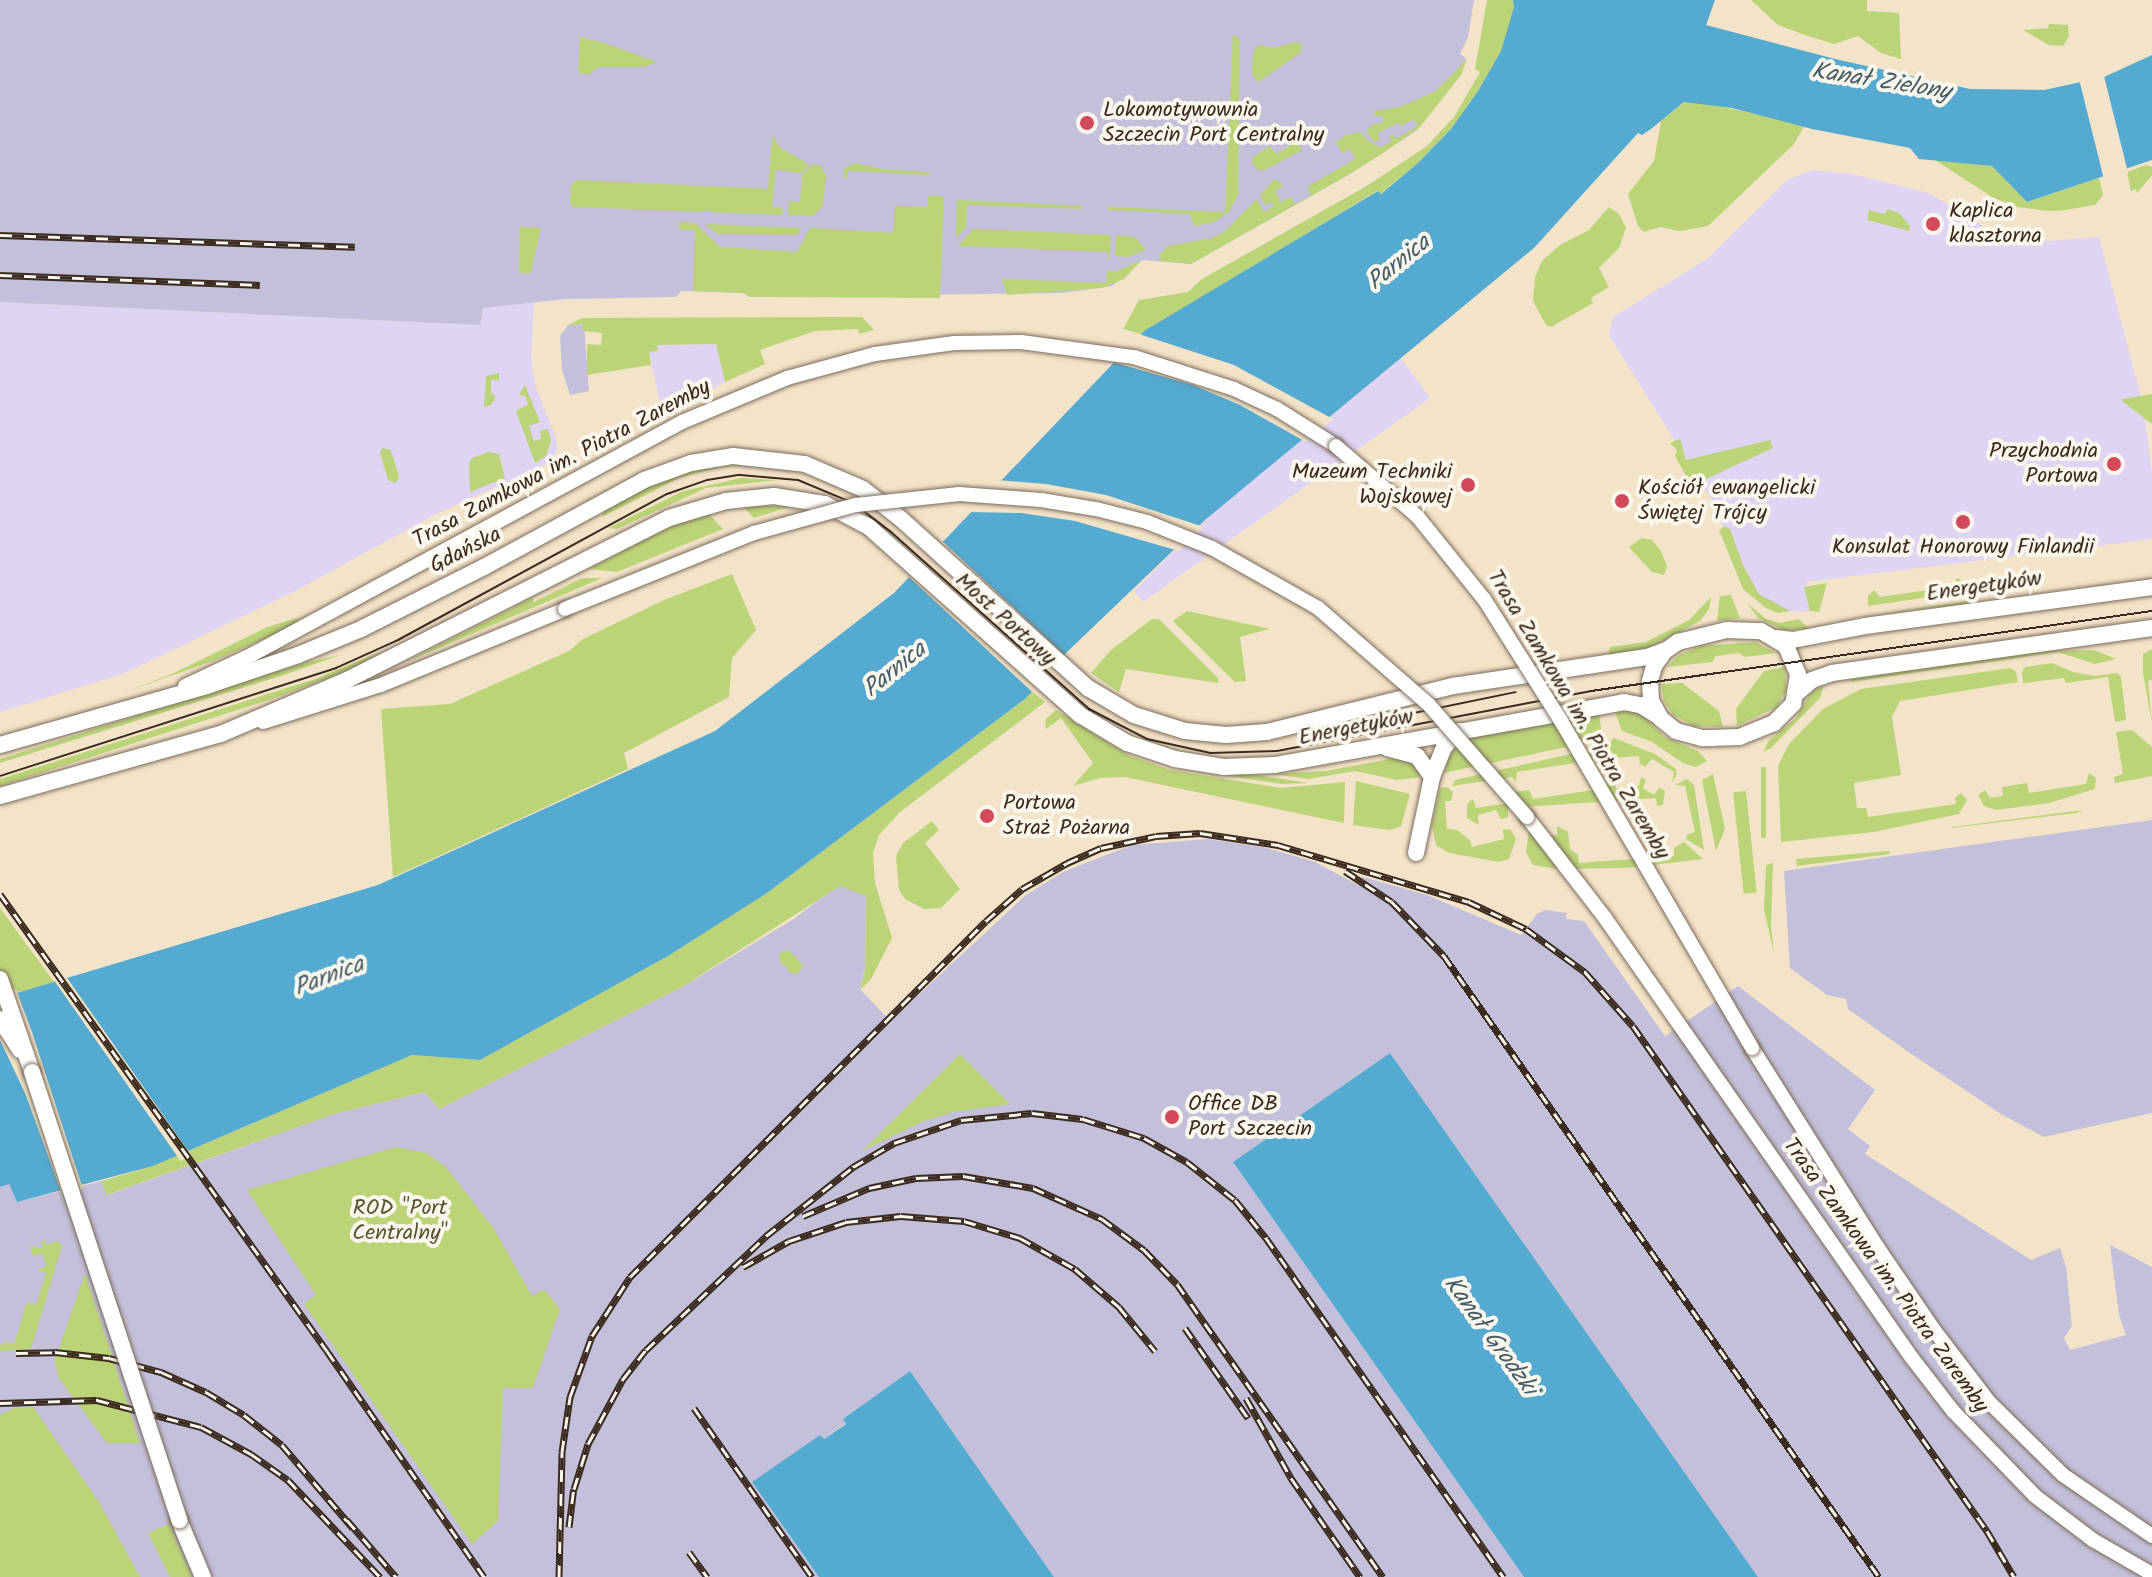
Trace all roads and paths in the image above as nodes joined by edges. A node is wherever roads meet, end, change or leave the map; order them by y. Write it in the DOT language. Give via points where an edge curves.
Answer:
graph roads {
  1 [pos="932,547"];
  2 [pos="2152,587"];
  3 [pos="2152,628"];
  4 [pos="1775,638"];
  5 [pos="1666,650"];
  6 [pos="1084,685"];
  7 [pos="1797,693"];
  8 [pos="1068,705"];
  9 [pos="118,713"];
  10 [pos="1660,717"];
  11 [pos="1461,730"];
  12 [pos="221,734"];
  13 [pos="0,745"];
  14 [pos="1366,749"];
  15 [pos="1432,777"];
  16 [pos="0,796"];
  17 [pos="1416,853"];
  18 [pos="0,979"];
  19 [pos="0,1019"];
  20 [pos="32,1072"];
  21 [pos="2152,1536"];
  22 [pos="2152,1574"];
  23 [pos="203,1577"];
  1 -- 6 [label="main road, Most Portowy"];
  1 -- 9 [label="main road, Gdańska" via="874,496 828,472 761,456 705,460 644,480 345,636 242,676"];
  2 -- 4 [label="main road, Energetyków" via="1793,640"];
  3 -- 7 [label="main road" via="1832,673"];
  4 -- 5 [label="main road" via="1759,631 1727,630 1689,638"];
  4 -- 7 [label="main road" via="1796,663"];
  5 -- 6 [label="main road, Energetyków" via="1453,686 1245,735 1168,727 1129,712"];
  5 -- 10 [label="main road" via="1650,681 1651,700"];
  7 -- 10 [label="main road" via="1779,720 1735,738 1689,736"];
  8 -- 12 [label="main road, Most Portowy" via="869,527 825,504 774,496 707,505 627,538 486,613"];
  8 -- 14 [label="main road, Energetyków" via="1127,743 1193,763 1254,767"];
  9 -- 13 [label="main road, Gdańska"];
  9 -- 21 [label="main road, Trasa Zamkowa im. Piotra Zaremby, bridge" via="233,664 714,408 816,370 912,347 1021,342 1134,357 1234,389 1302,423 1360,465 1408,508 1484,599 1799,1125 1962,1367 2002,1416 2063,1475"];
  10 -- 11 [label="main road, Energetyków" via="1624,702"];
  11 -- 14 [label="main road, Energetyków"];
  11 -- 15 [label="main road" via="1444,747"];
  12 -- 16 [label="main road"];
  12 -- 22 [label="main road, Trasa Zamkowa im. Piotra Zaremby, bridge" via="381,685 718,546 804,517 880,501 959,494 1060,502 1147,522 1224,553 1292,591 1363,644 1429,705 1605,918 1912,1358 1980,1442 2065,1520"];
  14 -- 15 [label="main road" via="1409,752 1425,763"];
  15 -- 17 [label="main road"];
  18 -- 20 [label="main road"];
  19 -- 20 [label="main road"];
  20 -- 23 [label="main road, bridge" via="179,1520"];
}
